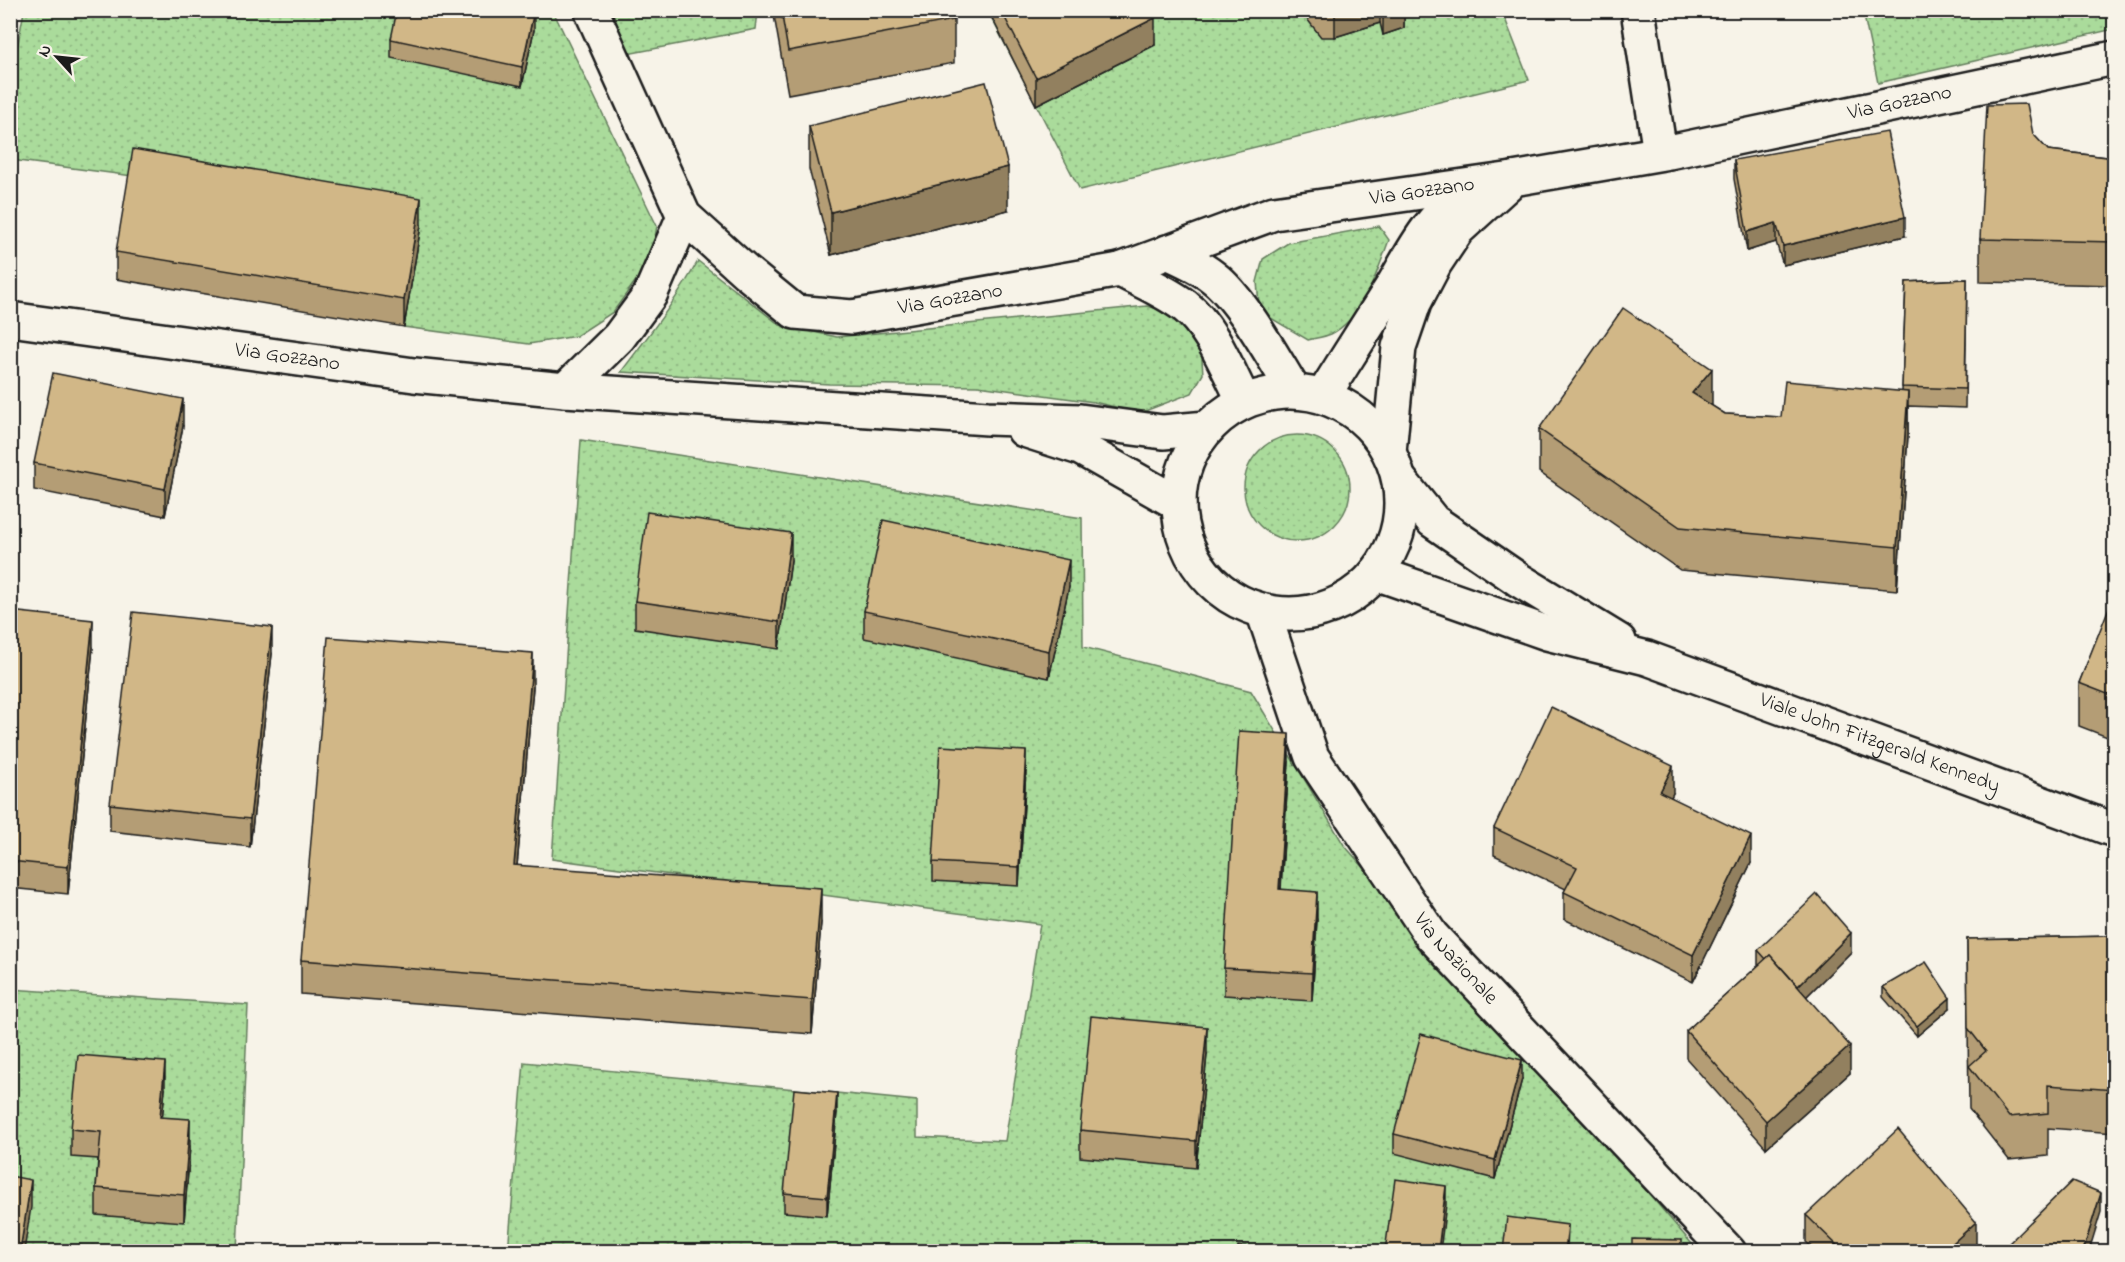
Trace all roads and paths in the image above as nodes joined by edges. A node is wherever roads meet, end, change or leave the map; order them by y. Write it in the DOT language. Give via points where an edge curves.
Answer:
graph roads {
  1 [pos="591,10"];
  2 [pos="1638,10"];
  3 [pos="2115,58"];
  4 [pos="1660,153"];
  5 [pos="1513,179"];
  6 [pos="684,216"];
  7 [pos="1167,252"];
  8 [pos="1120,270"];
  9 [pos="10,319"];
  10 [pos="565,390"];
  11 [pos="1309,394"];
  12 [pos="1244,401"];
  13 [pos="988,418"];
  14 [pos="1207,428"];
  15 [pos="1394,466"];
  16 [pos="1179,504"];
  17 [pos="1376,573"];
  18 [pos="1263,611"];
  19 [pos="1647,658"];
  20 [pos="2115,830"];
  21 [pos="1729,1251"];
  1 -- 6 [label="street"];
  2 -- 4 [label="street"];
  3 -- 4 [label="street, Via Gozzano"];
  4 -- 5 [label="street, Via Gozzano"];
  5 -- 7 [label="street, Via Gozzano" via="1274,213"];
  5 -- 11 [label="street" via="1454,202 1419,240 1393,285"];
  5 -- 15 [label="street" via="1457,230 1414,303 1399,347"];
  6 -- 8 [label="street, Via Gozzano" via="795,312 852,317"];
  6 -- 10 [label="street" via="650,295 620,337"];
  7 -- 8 [label="street, Via Gozzano"];
  7 -- 11 [label="street" via="1214,278"];
  8 -- 12 [label="street" via="1187,307 1206,330"];
  9 -- 10 [label="street, Via Gozzano" via="414,375"];
  10 -- 13 [label="street, Via Gozzano"];
  11 -- 12 [label="street" via="1268,393"];
  11 -- 15 [label="street, Viale John Fitzgerald Kennedy" via="1350,409 1373,428"];
  12 -- 14 [label="street"];
  13 -- 14 [label="street, Via Gozzano" via="1080,421 1163,432"];
  13 -- 16 [label="street, Via Gozzano" via="1080,448"];
  14 -- 16 [label="street" via="1181,477"];
  15 -- 17 [label="street" via="1401,513 1393,545"];
  15 -- 19 [label="street, Viale John Fitzgerald Kennedy" via="1433,521 1519,580"];
  16 -- 18 [label="street" via="1182,533 1194,560 1212,583 1236,601"];
  17 -- 18 [label="street" via="1353,595 1325,609 1294,615"];
  17 -- 19 [label="street, Viale John Fitzgerald Kennedy" via="1547,633"];
  18 -- 21 [label="street, Via Nazionale" via="1312,757 1431,935"];
  19 -- 20 [label="street, Viale John Fitzgerald Kennedy"];
}
